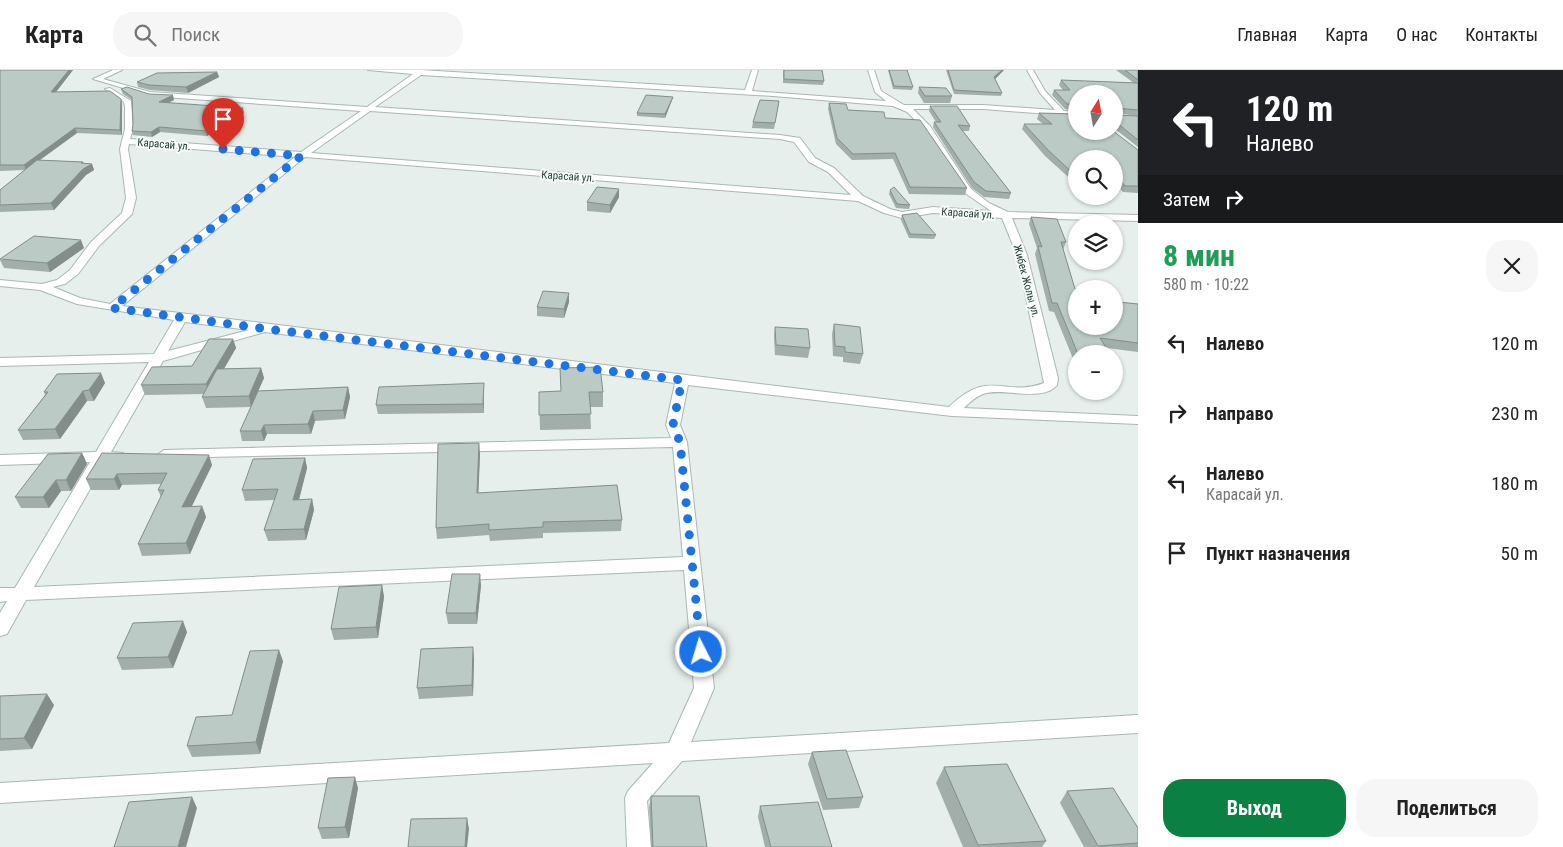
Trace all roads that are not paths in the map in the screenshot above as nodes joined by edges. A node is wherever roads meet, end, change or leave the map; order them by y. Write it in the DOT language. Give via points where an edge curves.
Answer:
graph roads {
  1 [pos="119,70"];
  2 [pos="371,70"];
  3 [pos="755,70"];
  4 [pos="870,70"];
  5 [pos="1030,70"];
  6 [pos="421,71"];
  7 [pos="95,75"];
  8 [pos="748,93"];
  9 [pos="899,105"];
  10 [pos="367,109"];
  11 [pos="1061,112"];
  12 [pos="1068,113"];
  13 [pos="126,141"];
  14 [pos="301,156"];
  15 [pos="860,198"];
  16 [pos="1006,215"];
  17 [pos="1138,218"];
  18 [pos="0,283"];
  19 [pos="42,287"];
  20 [pos="112,308"];
  21 [pos="182,317"];
  22 [pos="267,329"];
  23 [pos="158,358"];
  24 [pos="0,362"];
  25 [pos="682,380"];
  26 [pos="952,412"];
  27 [pos="1138,420"];
  28 [pos="680,442"];
  29 [pos="150,455"];
  30 [pos="100,456"];
  31 [pos="130,456"];
  32 [pos="0,460"];
  33 [pos="693,563"];
  34 [pos="20,594"];
  35 [pos="0,595"];
  36 [pos="0,629"];
  37 [pos="1138,724"];
  38 [pos="676,752"];
  39 [pos="0,794"];
  40 [pos="639,847"];
  1 -- 7 [label="street"];
  2 -- 6 [label="street"];
  3 -- 8 [label="street"];
  4 -- 9 [label="street" via="878,92"];
  5 -- 11 [label="street" via="1042,92"];
  6 -- 8 [label="street"];
  6 -- 10 [label="street"];
  7 -- 10 [label="street" via="150,94"];
  7 -- 13 [label="street" via="102,86 127,101 129,128"];
  8 -- 9 [label="street"];
  9 -- 11 [label="street"];
  9 -- 16 [label="street" via="927,128 968,191"];
  10 -- 14 [label="street"];
  10 -- 15 [label="street" via="797,140 812,160 831,170"];
  11 -- 12 [label="street"];
  13 -- 14 [label="street, Карасай ул."];
  13 -- 19 [label="street" via="125,160 131,198 127,214 95,244 74,272 61,282"];
  14 -- 15 [label="street, Карасай ул."];
  14 -- 20 [label="street"];
  15 -- 16 [label="street, Карасай ул." via="902,215 933,210"];
  16 -- 17 [label="street, Карасай ул."];
  16 -- 26 [label="street, Жибек Жолы ул." via="1022,255 1050,385 1030,391 982,390 973,393"];
  18 -- 19 [label="street"];
  19 -- 20 [label="street"];
  20 -- 21 [label="street"];
  21 -- 22 [label="street"];
  21 -- 23 [label="street"];
  22 -- 23 [label="street"];
  22 -- 25 [label="street"];
  23 -- 24 [label="street"];
  23 -- 30 [label="street"];
  25 -- 26 [label="street"];
  25 -- 28 [label="street" via="673,425"];
  26 -- 27 [label="street"];
  28 -- 29 [label="street"];
  28 -- 33 [label="street"];
  30 -- 31 [label="street"];
  30 -- 32 [label="street"];
  30 -- 34 [label="street"];
  33 -- 34 [label="street"];
  33 -- 38 [label="street" via="704,688"];
  34 -- 35 [label="street"];
  34 -- 36 [label="street"];
  37 -- 38 [label="street"];
  38 -- 39 [label="street"];
  38 -- 40 [label="street" via="636,798"];
}
